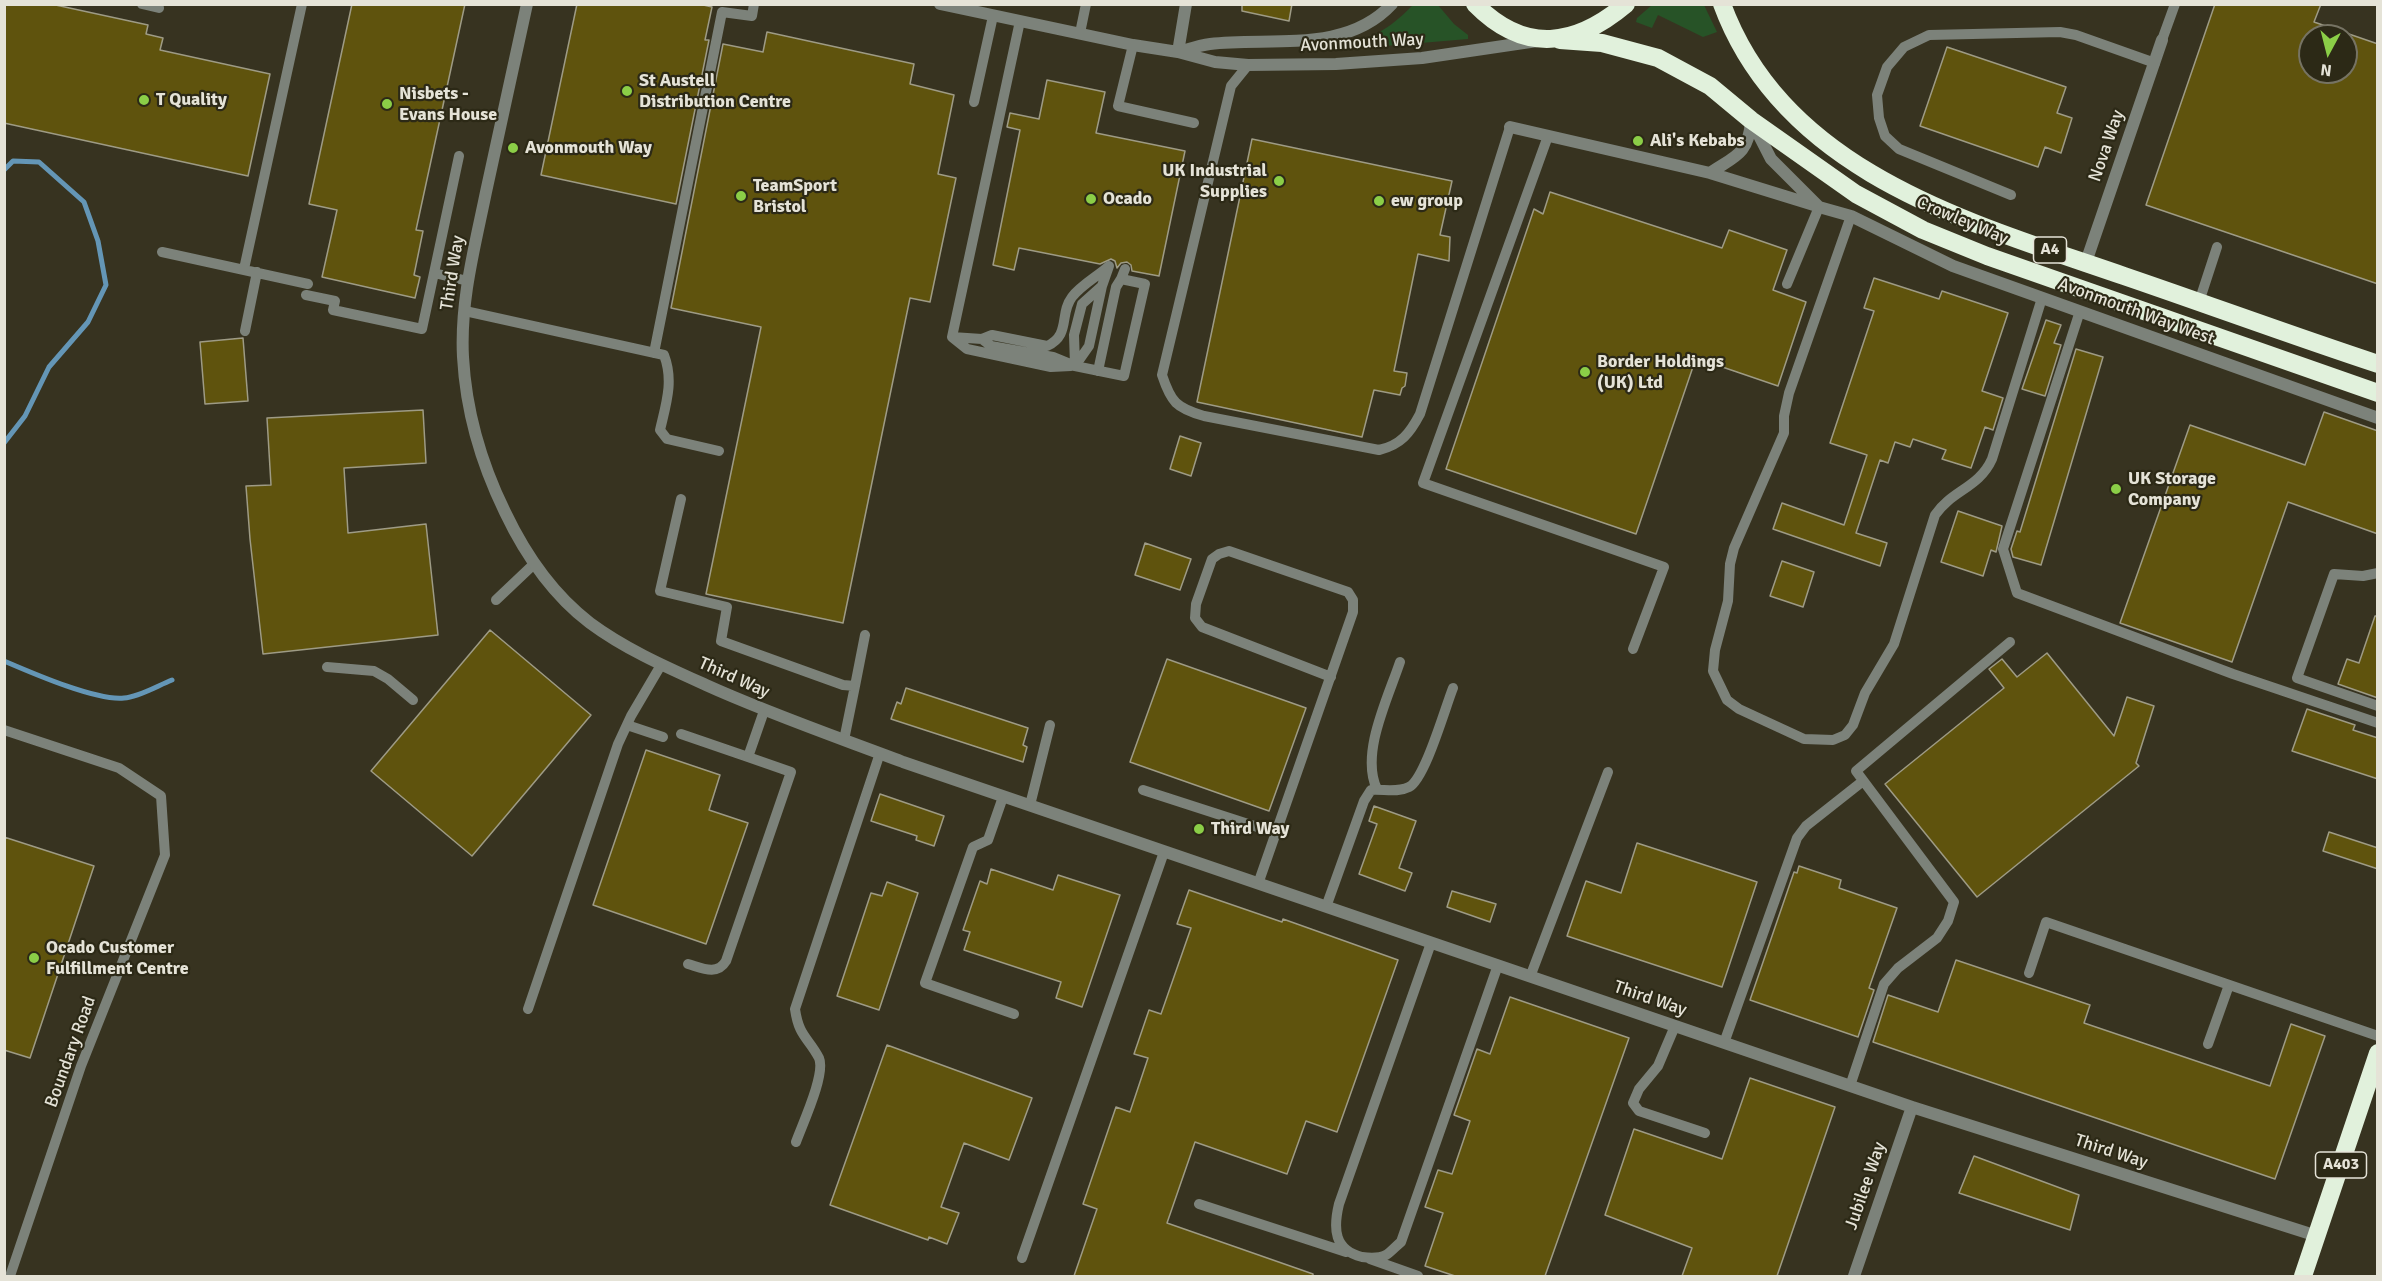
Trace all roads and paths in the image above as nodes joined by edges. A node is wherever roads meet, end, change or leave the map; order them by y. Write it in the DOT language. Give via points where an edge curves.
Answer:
graph roads {
  1 [pos="142,4"];
  2 [pos="302,4"];
  3 [pos="527,4"];
  4 [pos="754,4"];
  5 [pos="1086,4"];
  6 [pos="1186,4"];
  7 [pos="1392,4"];
  8 [pos="1476,4"];
  9 [pos="1626,4"];
  10 [pos="1722,4"];
  11 [pos="2175,4"];
  12 [pos="947,5"];
  13 [pos="159,8"];
  14 [pos="993,16"];
  15 [pos="1020,21"];
  16 [pos="1080,33"];
  17 [pos="1554,40"];
  18 [pos="2163,40"];
  19 [pos="1133,45"];
  20 [pos="1178,52"];
  21 [pos="2155,63"];
  22 [pos="1248,65"];
  23 [pos="974,102"];
  24 [pos="1751,120"];
  25 [pos="1194,123"];
  26 [pos="1510,127"];
  27 [pos="1548,136"];
  28 [pos="459,156"];
  29 [pos="1710,173"];
  30 [pos="2011,195"];
  31 [pos="1819,207"];
  32 [pos="1851,216"];
  33 [pos="2217,247"];
  34 [pos="162,252"];
  35 [pos="2085,262"];
  36 [pos="244,269"];
  37 [pos="257,272"];
  38 [pos="434,273"];
  39 [pos="468,281"];
  40 [pos="1787,284"];
  41 [pos="1102,286"];
  42 [pos="2042,298"];
  43 [pos="2199,302"];
  44 [pos="465,311"];
  45 [pos="2080,311"];
  46 [pos="245,331"];
  47 [pos="952,337"];
  48 [pos="982,339"];
  49 [pos="654,353"];
  50 [pos="2378,364"];
  51 [pos="1075,366"];
  52 [pos="1098,371"];
  53 [pos="2378,393"];
  54 [pos="2378,418"];
  55 [pos="719,451"];
  56 [pos="681,499"];
  57 [pos="534,564"];
  58 [pos="2378,573"];
  59 [pos="496,600"];
  60 [pos="865,635"];
  61 [pos="2010,642"];
  62 [pos="1633,649"];
  63 [pos="1400,662"];
  64 [pos="661,665"];
  65 [pos="327,667"];
  66 [pos="1331,677"];
  67 [pos="855,686"];
  68 [pos="1453,688"];
  69 [pos="414,700"];
  70 [pos="2378,706"];
  71 [pos="764,711"];
  72 [pos="2378,723"];
  73 [pos="627,725"];
  74 [pos="1050,725"];
  75 [pos="4,730"];
  76 [pos="681,734"];
  77 [pos="663,737"];
  78 [pos="844,740"];
  79 [pos="880,753"];
  80 [pos="748,757"];
  81 [pos="1608,772"];
  82 [pos="1863,781"];
  83 [pos="1377,789"];
  84 [pos="1143,790"];
  85 [pos="1003,797"];
  86 [pos="1030,805"];
  87 [pos="1276,833"];
  88 [pos="1164,852"];
  89 [pos="1258,884"];
  90 [pos="1326,907"];
  91 [pos="1431,943"];
  92 [pos="688,964"];
  93 [pos="1498,965"];
  94 [pos="2029,974"];
  95 [pos="1530,977"];
  96 [pos="2229,985"];
  97 [pos="528,1008"];
  98 [pos="1014,1014"];
  99 [pos="1675,1026"];
  100 [pos="2378,1036"];
  101 [pos="1724,1043"];
  102 [pos="2208,1044"];
  103 [pos="2378,1053"];
  104 [pos="1850,1086"];
  105 [pos="1912,1107"];
  106 [pos="1705,1133"];
  107 [pos="796,1142"];
  108 [pos="1198,1204"];
  109 [pos="2317,1236"];
  110 [pos="1352,1254"];
  111 [pos="1022,1258"];
  112 [pos="1367,1258"];
  113 [pos="10,1276"];
  114 [pos="1418,1276"];
  115 [pos="1854,1276"];
  116 [pos="2303,1276"];
  1 -- 13 [label="lane"];
  2 -- 36 [label="lane"];
  3 -- 39 [label="street, Third Way"];
  4 -- 49 [label="lane" via="752,16 722,12"];
  5 -- 16 [label="lane"];
  6 -- 20 [label="street"];
  7 -- 20 [label="street, Avonmouth Way" via="1377,19 1355,31 1288,41 1209,44"];
  8 -- 17 [label="highway, Crowley Way" via="1484,14 1509,29"];
  9 -- 17 [label="highway" via="1593,29"];
  10 -- 35 [label="highway, Crowley Way / A4" via="1758,74 1793,116 1822,140 1906,195"];
  11 -- 18 [label="lane"];
  12 -- 14 [label="street, Avonmouth Way"];
  14 -- 15 [label="street, Avonmouth Way"];
  14 -- 23 [label="lane"];
  15 -- 16 [label="street, Avonmouth Way"];
  15 -- 47 [label="lane"];
  16 -- 19 [label="street, Avonmouth Way"];
  17 -- 22 [label="street, Avonmouth Way" via="1422,58"];
  17 -- 24 [label="highway, Crowley Way / A4" via="1602,43 1658,58 1710,86"];
  18 -- 21 [label="street, Nova Way"];
  19 -- 20 [label="street, Avonmouth Way"];
  19 -- 25 [label="lane" via="1118,106"];
  20 -- 22 [label="street, Avonmouth Way" via="1215,62"];
  21 -- 30 [label="lane" via="2060,33 1929,35 1904,47 1887,66 1877,95 1885,136 1899,149"];
  21 -- 35 [label="street, Nova Way"];
  22 -- 26 [label="lane" via="1231,86 1162,375 1170,397 1182,410 1204,416 1379,450 1393,447 1410,434 1420,414"];
  24 -- 29 [label="street" via="1743,151"];
  24 -- 31 [label="street, Avonmouth Way West" via="1771,159"];
  24 -- 53 [label="highway, Crowley Way / A4" via="1856,194 1923,230"];
  26 -- 27 [label="street, Avonmouth Way West"];
  27 -- 29 [label="street, Avonmouth Way West"];
  27 -- 62 [label="lane" via="1423,483 1664,567"];
  28 -- 38 [label="lane"];
  29 -- 31 [label="street, Avonmouth Way West"];
  31 -- 32 [label="street, Avonmouth Way West"];
  31 -- 40 [label="lane"];
  32 -- 42 [label="street, Avonmouth Way West" via="1953,266"];
  32 -- 42 [label="lane" via="1789,393 1784,433 1734,548 1728,601 1713,671 1727,700 1739,709 1804,739 1833,740 1845,735 1853,725 1865,693 1894,644 1935,514 1943,503 1986,472 1992,459"];
  33 -- 43 [label="lane"];
  34 -- 36 [label="lane"];
  35 -- 43 [label="highway, Crowley Way / A4"];
  36 -- 37 [label="lane"];
  37 -- 38 [label="lane" via="335,301 333,310 422,329"];
  37 -- 46 [label="lane"];
  38 -- 39 [label="lane"];
  39 -- 44 [label="street, Third Way"];
  41 -- 48 [label="lane" via="1109,266 1071,298 1061,335 1047,346 993,335"];
  41 -- 51 [label="lane" via="1089,346"];
  41 -- 51 [label="lane" via="1082,304 1074,335"];
  42 -- 45 [label="street, Avonmouth Way West"];
  43 -- 50 [label="highway, Crowley Way / A4"];
  44 -- 49 [label="lane"];
  44 -- 57 [label="street, Third Way" via="465,386 480,457 511,526"];
  45 -- 54 [label="street, Avonmouth Way West"];
  45 -- 72 [label="lane" via="2003,549 2017,593 2233,674"];
  47 -- 48 [label="lane"];
  47 -- 51 [label="lane" via="967,350 1052,367"];
  48 -- 51 [label="lane" via="992,346 1053,357"];
  49 -- 55 [label="lane" via="664,355 669,368 670,385 660,430 667,439"];
  51 -- 52 [label="lane"];
  52 -- 52 [label="lane" via="1116,287 1123,274 1145,284 1125,376"];
  56 -- 67 [label="lane" via="660,591 727,608 721,641"];
  57 -- 59 [label="lane"];
  57 -- 64 [label="street, Third Way" via="591,623"];
  58 -- 70 [label="lane" via="2334,573 2297,678"];
  60 -- 67 [label="lane"];
  61 -- 82 [label="lane" via="1856,771"];
  63 -- 83 [label="lane" via="1371,763"];
  64 -- 71 [label="street, Third Way"];
  64 -- 73 [label="lane"];
  65 -- 69 [label="lane" via="374,671"];
  66 -- 66 [label="lane" via="1353,612 1348,592 1228,551 1212,559 1196,604 1195,618 1202,627"];
  66 -- 87 [label="lane"];
  67 -- 78 [label="lane"];
  68 -- 83 [label="lane" via="1422,772 1411,787 1396,791"];
  71 -- 78 [label="street, Third Way"];
  71 -- 80 [label="lane"];
  73 -- 77 [label="lane"];
  73 -- 97 [label="lane"];
  74 -- 86 [label="lane"];
  75 -- 113 [label="lane, Boundary Road" via="119,768 161,796 165,855 81,1066"];
  76 -- 80 [label="lane"];
  78 -- 79 [label="street, Third Way"];
  79 -- 85 [label="street, Third Way"];
  79 -- 107 [label="lane" via="795,1009 803,1038 820,1060 820,1073"];
  80 -- 92 [label="lane" via="791,772 726,961 714,970"];
  81 -- 95 [label="lane"];
  82 -- 101 [label="lane" via="1806,826 1797,838"];
  82 -- 104 [label="lane" via="1954,902 1937,938 1884,984"];
  83 -- 90 [label="lane" via="1371,790 1364,801"];
  84 -- 87 [label="lane"];
  85 -- 86 [label="street, Third Way"];
  85 -- 98 [label="lane" via="988,840 973,847 925,983"];
  86 -- 88 [label="street, Third Way"];
  87 -- 89 [label="lane"];
  88 -- 89 [label="street, Third Way"];
  88 -- 111 [label="lane"];
  89 -- 90 [label="street, Third Way"];
  90 -- 91 [label="street, Third Way"];
  91 -- 93 [label="street, Third Way"];
  91 -- 110 [label="lane" via="1335,1219 1341,1245"];
  93 -- 95 [label="street, Third Way"];
  93 -- 112 [label="lane" via="1401,1242 1386,1255"];
  94 -- 96 [label="lane" via="2046,922"];
  95 -- 99 [label="street, Third Way"];
  96 -- 100 [label="lane"];
  96 -- 102 [label="lane"];
  99 -- 101 [label="street, Third Way"];
  99 -- 106 [label="lane" via="1658,1066 1633,1103 1639,1111"];
  101 -- 104 [label="street, Third Way"];
  103 -- 109 [label="highway, A403"];
  104 -- 105 [label="street, Third Way"];
  105 -- 109 [label="street, Third Way"];
  105 -- 115 [label="street, Jubilee Way"];
  108 -- 110 [label="lane"];
  109 -- 116 [label="highway, A403"];
  110 -- 112 [label="lane"];
  112 -- 114 [label="lane"];
}
